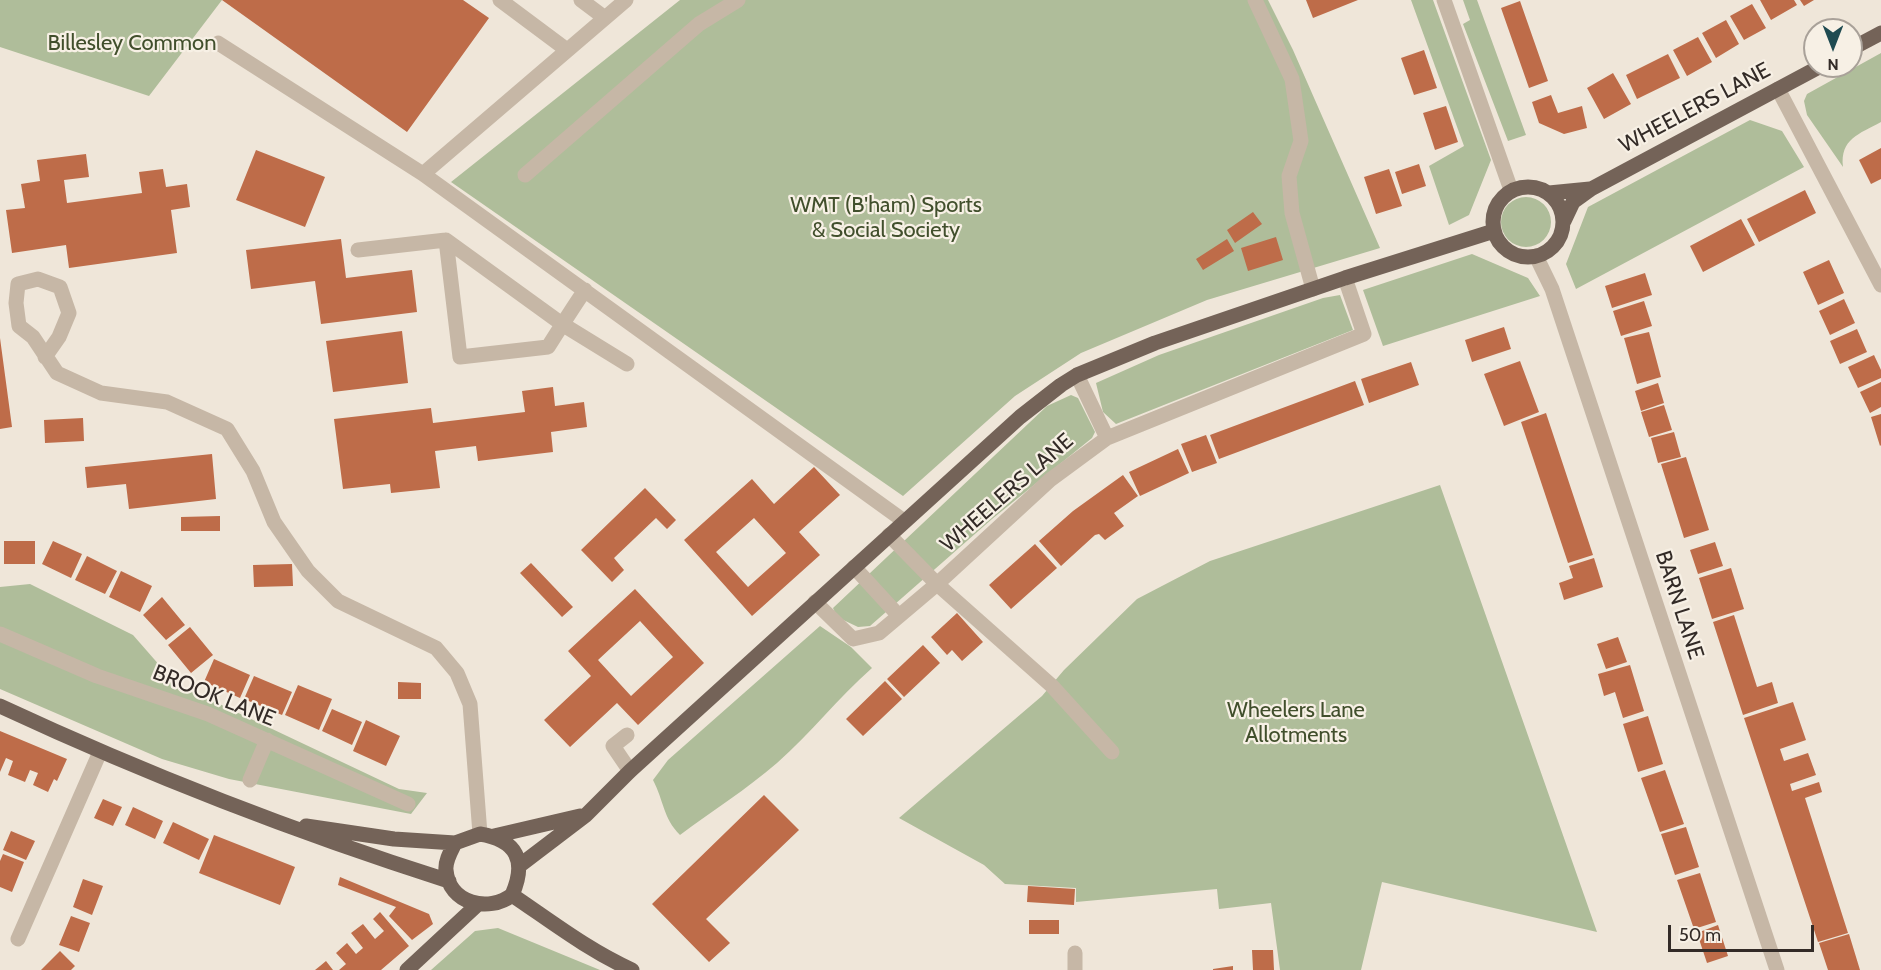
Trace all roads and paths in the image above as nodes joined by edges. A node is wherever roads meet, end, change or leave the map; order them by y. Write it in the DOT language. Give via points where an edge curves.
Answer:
graph roads {
  1 [pos="500,0"];
  2 [pos="581,0"];
  3 [pos="626,0"];
  4 [pos="738,0"];
  5 [pos="1255,0"];
  6 [pos="1444,0"];
  7 [pos="605,18"];
  8 [pos="1881,33"];
  9 [pos="218,43"];
  10 [pos="1863,43"];
  11 [pos="567,50"];
  12 [pos="1803,76"];
  13 [pos="1778,89"];
  14 [pos="423,174"];
  15 [pos="525,174"];
  16 [pos="1591,189"];
  17 [pos="1511,190"];
  18 [pos="1549,193"];
  19 [pos="1564,221"];
  20 [pos="1494,231"];
  21 [pos="446,240"];
  22 [pos="358,250"];
  23 [pos="1536,256"];
  24 [pos="1345,278"];
  25 [pos="1881,285"];
  26 [pos="1313,289"];
  27 [pos="585,291"];
  28 [pos="562,324"];
  29 [pos="45,357"];
  30 [pos="627,364"];
  31 [pos="1077,375"];
  32 [pos="1107,438"];
  33 [pos="904,521"];
  34 [pos="889,535"];
  35 [pos="854,567"];
  36 [pos="937,584"];
  37 [pos="815,602"];
  38 [pos="899,616"];
  39 [pos="0,634"];
  40 [pos="0,706"];
  41 [pos="627,735"];
  42 [pos="267,741"];
  43 [pos="100,752"];
  44 [pos="1112,752"];
  45 [pos="630,771"];
  46 [pos="250,780"];
  47 [pos="408,804"];
  48 [pos="586,815"];
  49 [pos="271,820"];
  50 [pos="487,835"];
  51 [pos="455,843"];
  52 [pos="519,866"];
  53 [pos="449,881"];
  54 [pos="512,895"];
  55 [pos="477,905"];
  56 [pos="18,939"];
  57 [pos="1075,953"];
  58 [pos="407,970"];
  59 [pos="632,970"];
  60 [pos="1075,970"];
  61 [pos="1777,970"];
  1 -- 11 [label="street"];
  2 -- 7 [label="street"];
  3 -- 7 [label="street"];
  4 -- 15 [label="street" via="699,24"];
  5 -- 26 [label="street" via="1292,79 1301,141 1289,176 1292,213"];
  6 -- 17 [label="street"];
  7 -- 11 [label="street"];
  8 -- 10 [label="main road"];
  9 -- 14 [label="street"];
  11 -- 14 [label="street"];
  12 -- 13 [label="main road, WHEELERS LANE"];
  13 -- 16 [label="main road, WHEELERS LANE"];
  13 -- 25 [label="street"];
  14 -- 27 [label="street"];
  16 -- 18 [label="main road, WHEELERS LANE"];
  16 -- 19 [label="main road, WHEELERS LANE" via="1573,202"];
  17 -- 18 [label="main road" via="1537,187"];
  17 -- 20 [label="main road" via="1497,204"];
  18 -- 19 [label="main road" via="1557,200"];
  19 -- 23 [label="main road" via="1553,247"];
  20 -- 23 [label="main road" via="1510,252"];
  20 -- 24 [label="main road, WHEELERS LANE"];
  21 -- 22 [label="street"];
  21 -- 28 [label="street"];
  21 -- 28 [label="street" via="460,357 548,347"];
  23 -- 61 [label="street, BARN LANE" via="1552,289"];
  24 -- 26 [label="main road, WHEELERS LANE"];
  24 -- 32 [label="street, WHEELERS LANE" via="1364,334"];
  26 -- 31 [label="main road, WHEELERS LANE" via="1155,343"];
  27 -- 28 [label="street"];
  27 -- 33 [label="street"];
  28 -- 30 [label="street"];
  29 -- 29 [label="street" via="33,337 19,326 16,303 18,284 38,279 60,287 69,313"];
  29 -- 50 [label="street" via="57,373 101,393 168,402 227,429 253,471 274,522 308,571 338,601 436,648 457,673 470,704"];
  31 -- 32 [label="street"];
  31 -- 33 [label="main road, WHEELERS LANE" via="1020,417"];
  32 -- 36 [label="street, WHEELERS LANE" via="1050,480"];
  33 -- 34 [label="main road, WHEELERS LANE"];
  34 -- 35 [label="main road, WHEELERS LANE"];
  34 -- 36 [label="street"];
  35 -- 37 [label="main road, WHEELERS LANE"];
  35 -- 38 [label="street"];
  36 -- 38 [label="street, WHEELERS LANE"];
  36 -- 44 [label="street" via="1052,686"];
  37 -- 38 [label="street, WHEELERS LANE" via="853,639 879,633"];
  37 -- 45 [label="main road, WHEELERS LANE"];
  39 -- 42 [label="street, BROOK LANE" via="97,676 208,714"];
  40 -- 43 [label="main road"];
  41 -- 45 [label="street" via="613,746"];
  42 -- 46 [label="street"];
  42 -- 47 [label="street, BROOK LANE"];
  43 -- 49 [label="main road"];
  43 -- 56 [label="street"];
  45 -- 48 [label="main road, WHEELERS LANE"];
  48 -- 50 [label="main road" via="524,831"];
  48 -- 52 [label="main road, WHEELERS LANE"];
  49 -- 51 [label="main road" via="394,839"];
  49 -- 53 [label="main road"];
  50 -- 51 [label="main road"];
  50 -- 52 [label="main road" via="505,841 513,849"];
  51 -- 53 [label="main road" via="446,869"];
  52 -- 54 [label="main road" via="519,879"];
  53 -- 55 [label="main road" via="464,898"];
  54 -- 55 [label="main road" via="492,906"];
  54 -- 59 [label="main road" via="549,923"];
  55 -- 58 [label="main road"];
  57 -- 60 [label="street"];
}
